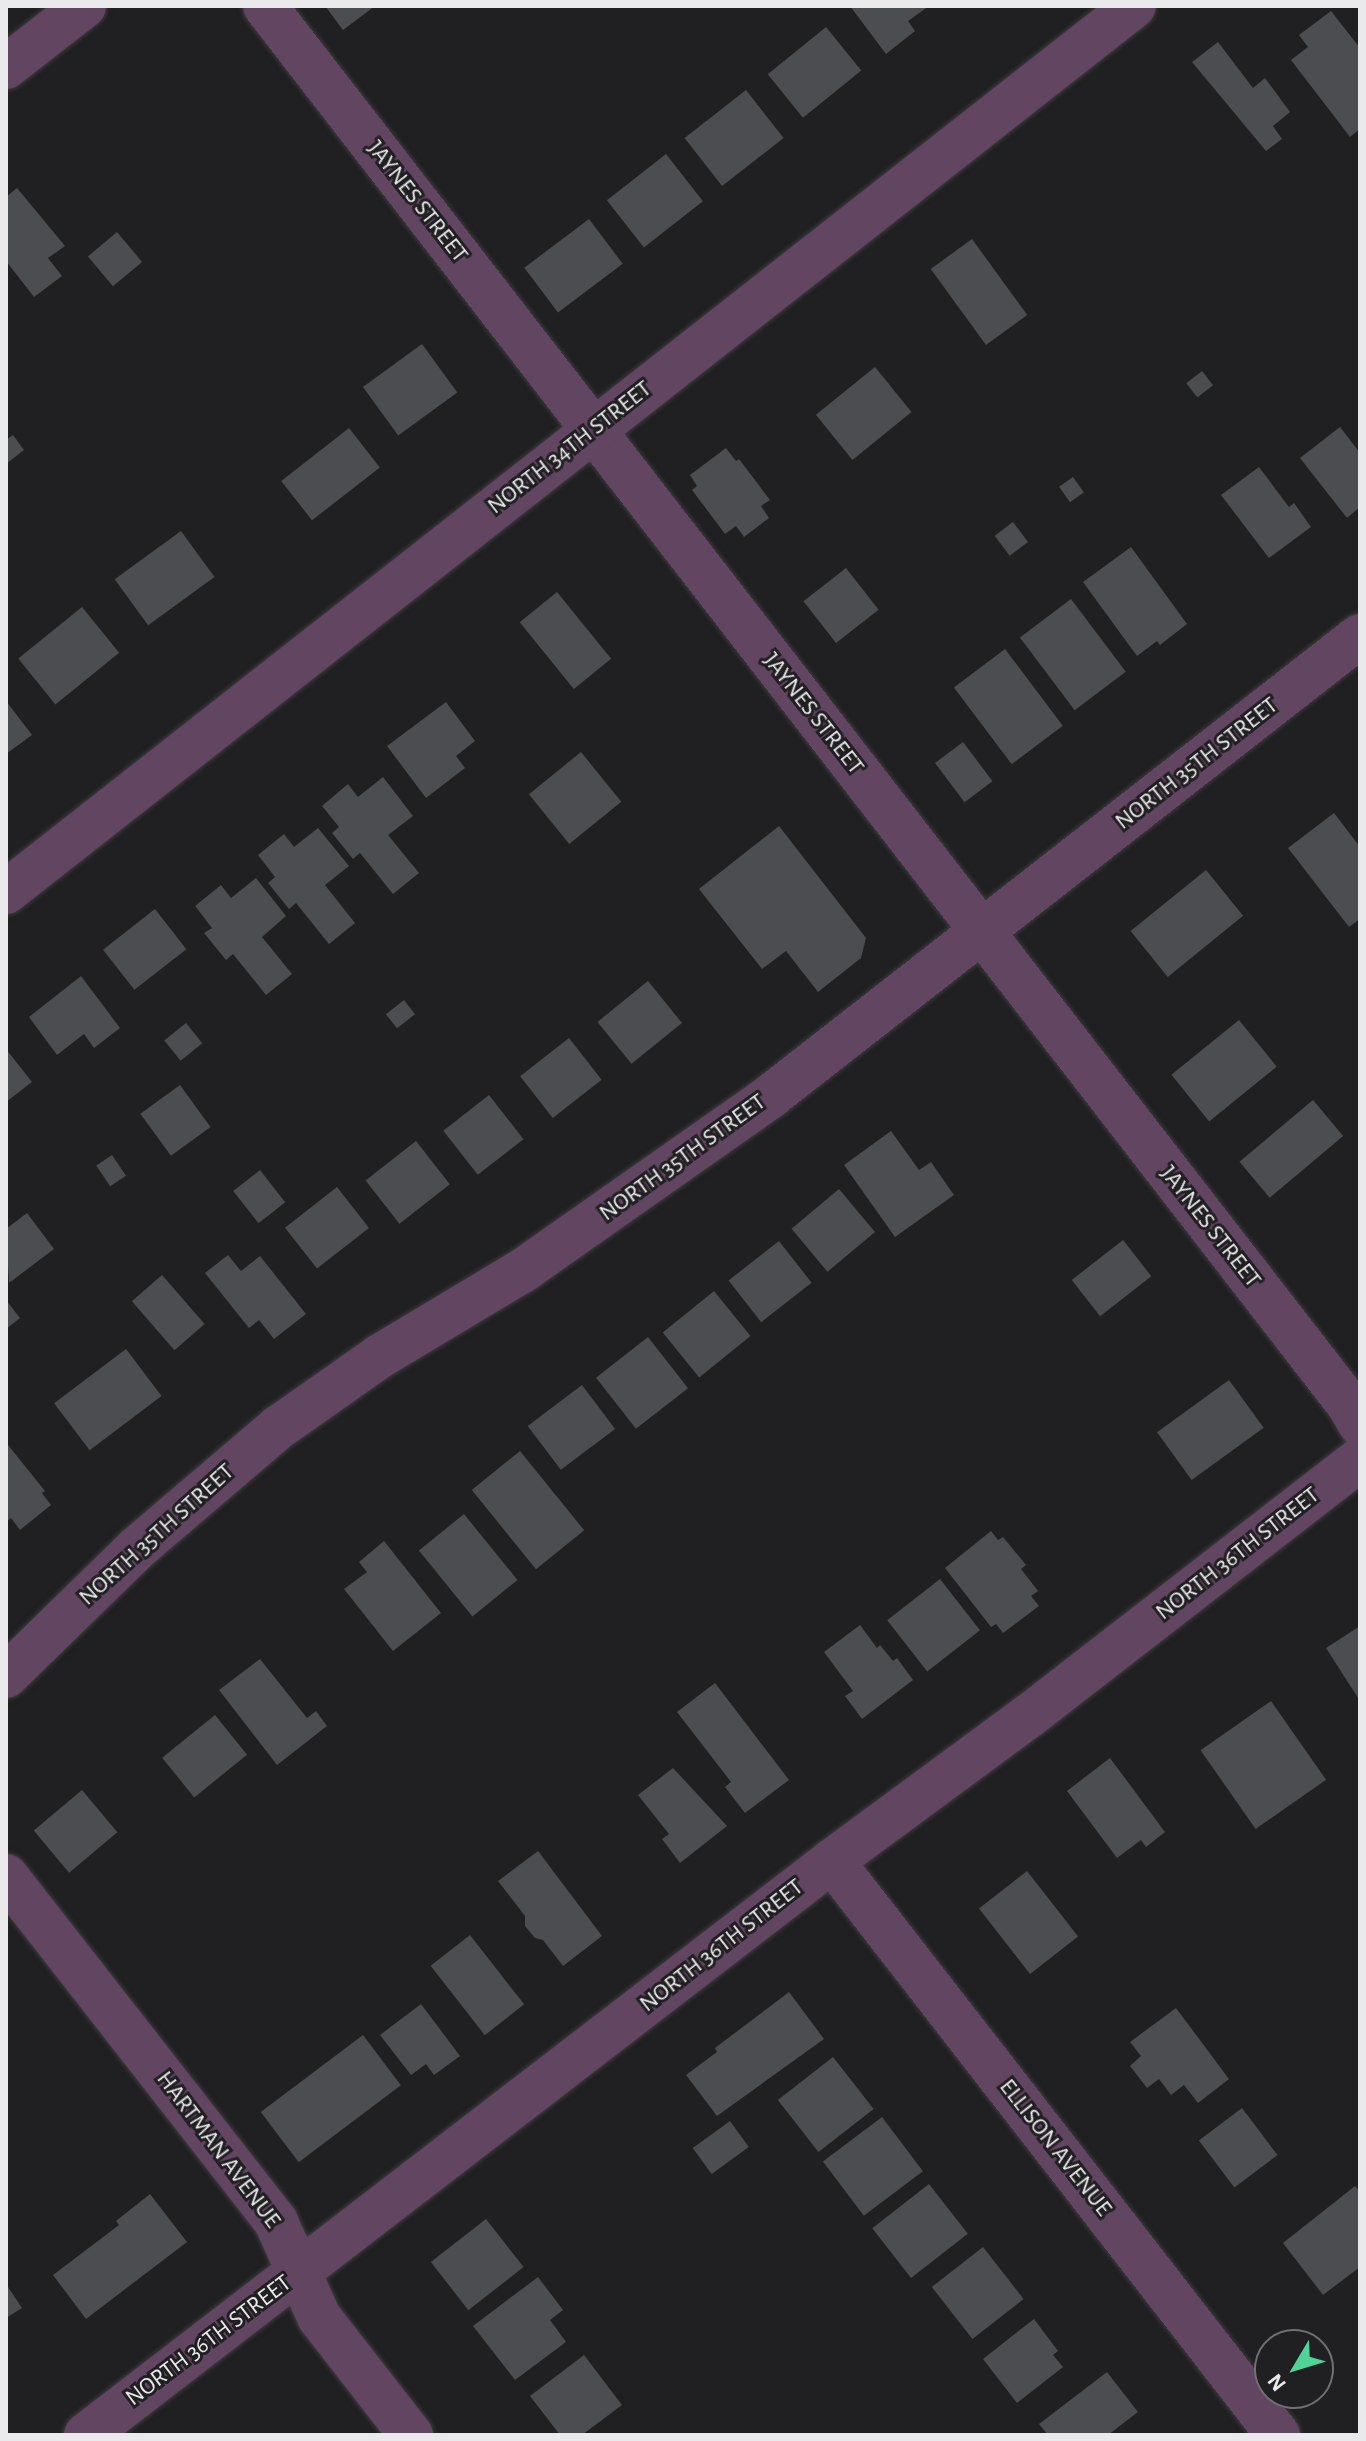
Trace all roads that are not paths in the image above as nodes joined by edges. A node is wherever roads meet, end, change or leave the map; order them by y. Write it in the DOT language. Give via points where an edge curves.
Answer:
graph roads {
  1 [pos="84,6"];
  2 [pos="265,6"];
  3 [pos="1134,6"];
  4 [pos="6,67"];
  5 [pos="594,429"];
  6 [pos="1360,636"];
  7 [pos="6,892"];
  8 [pos="981,933"];
  9 [pos="1360,1424"];
  10 [pos="1360,1459"];
  11 [pos="6,1676"];
  12 [pos="832,1861"];
  13 [pos="6,1876"];
  14 [pos="299,2273"];
  15 [pos="86,2435"];
  16 [pos="411,2435"];
  17 [pos="1278,2435"];
  1 -- 4 [label="street"];
  2 -- 5 [label="street, JAYNES STREET"];
  3 -- 5 [label="street, NORTH 34TH STREET"];
  5 -- 7 [label="street, NORTH 34TH STREET"];
  5 -- 8 [label="street, JAYNES STREET"];
  6 -- 8 [label="street, NORTH 35TH STREET"];
  8 -- 9 [label="street, JAYNES STREET"];
  8 -- 11 [label="street, NORTH 35TH STREET" via="637,1193 522,1271 380,1356 279,1427 136,1549"];
  10 -- 12 [label="street, NORTH 36TH STREET"];
  12 -- 14 [label="street, NORTH 36TH STREET"];
  12 -- 17 [label="street, ELLISON AVENUE"];
  13 -- 14 [label="street, HARTMAN AVENUE" via="276,2222"];
  14 -- 15 [label="street, NORTH 36TH STREET"];
  14 -- 16 [label="street, HARTMAN AVENUE" via="319,2317"];
}
